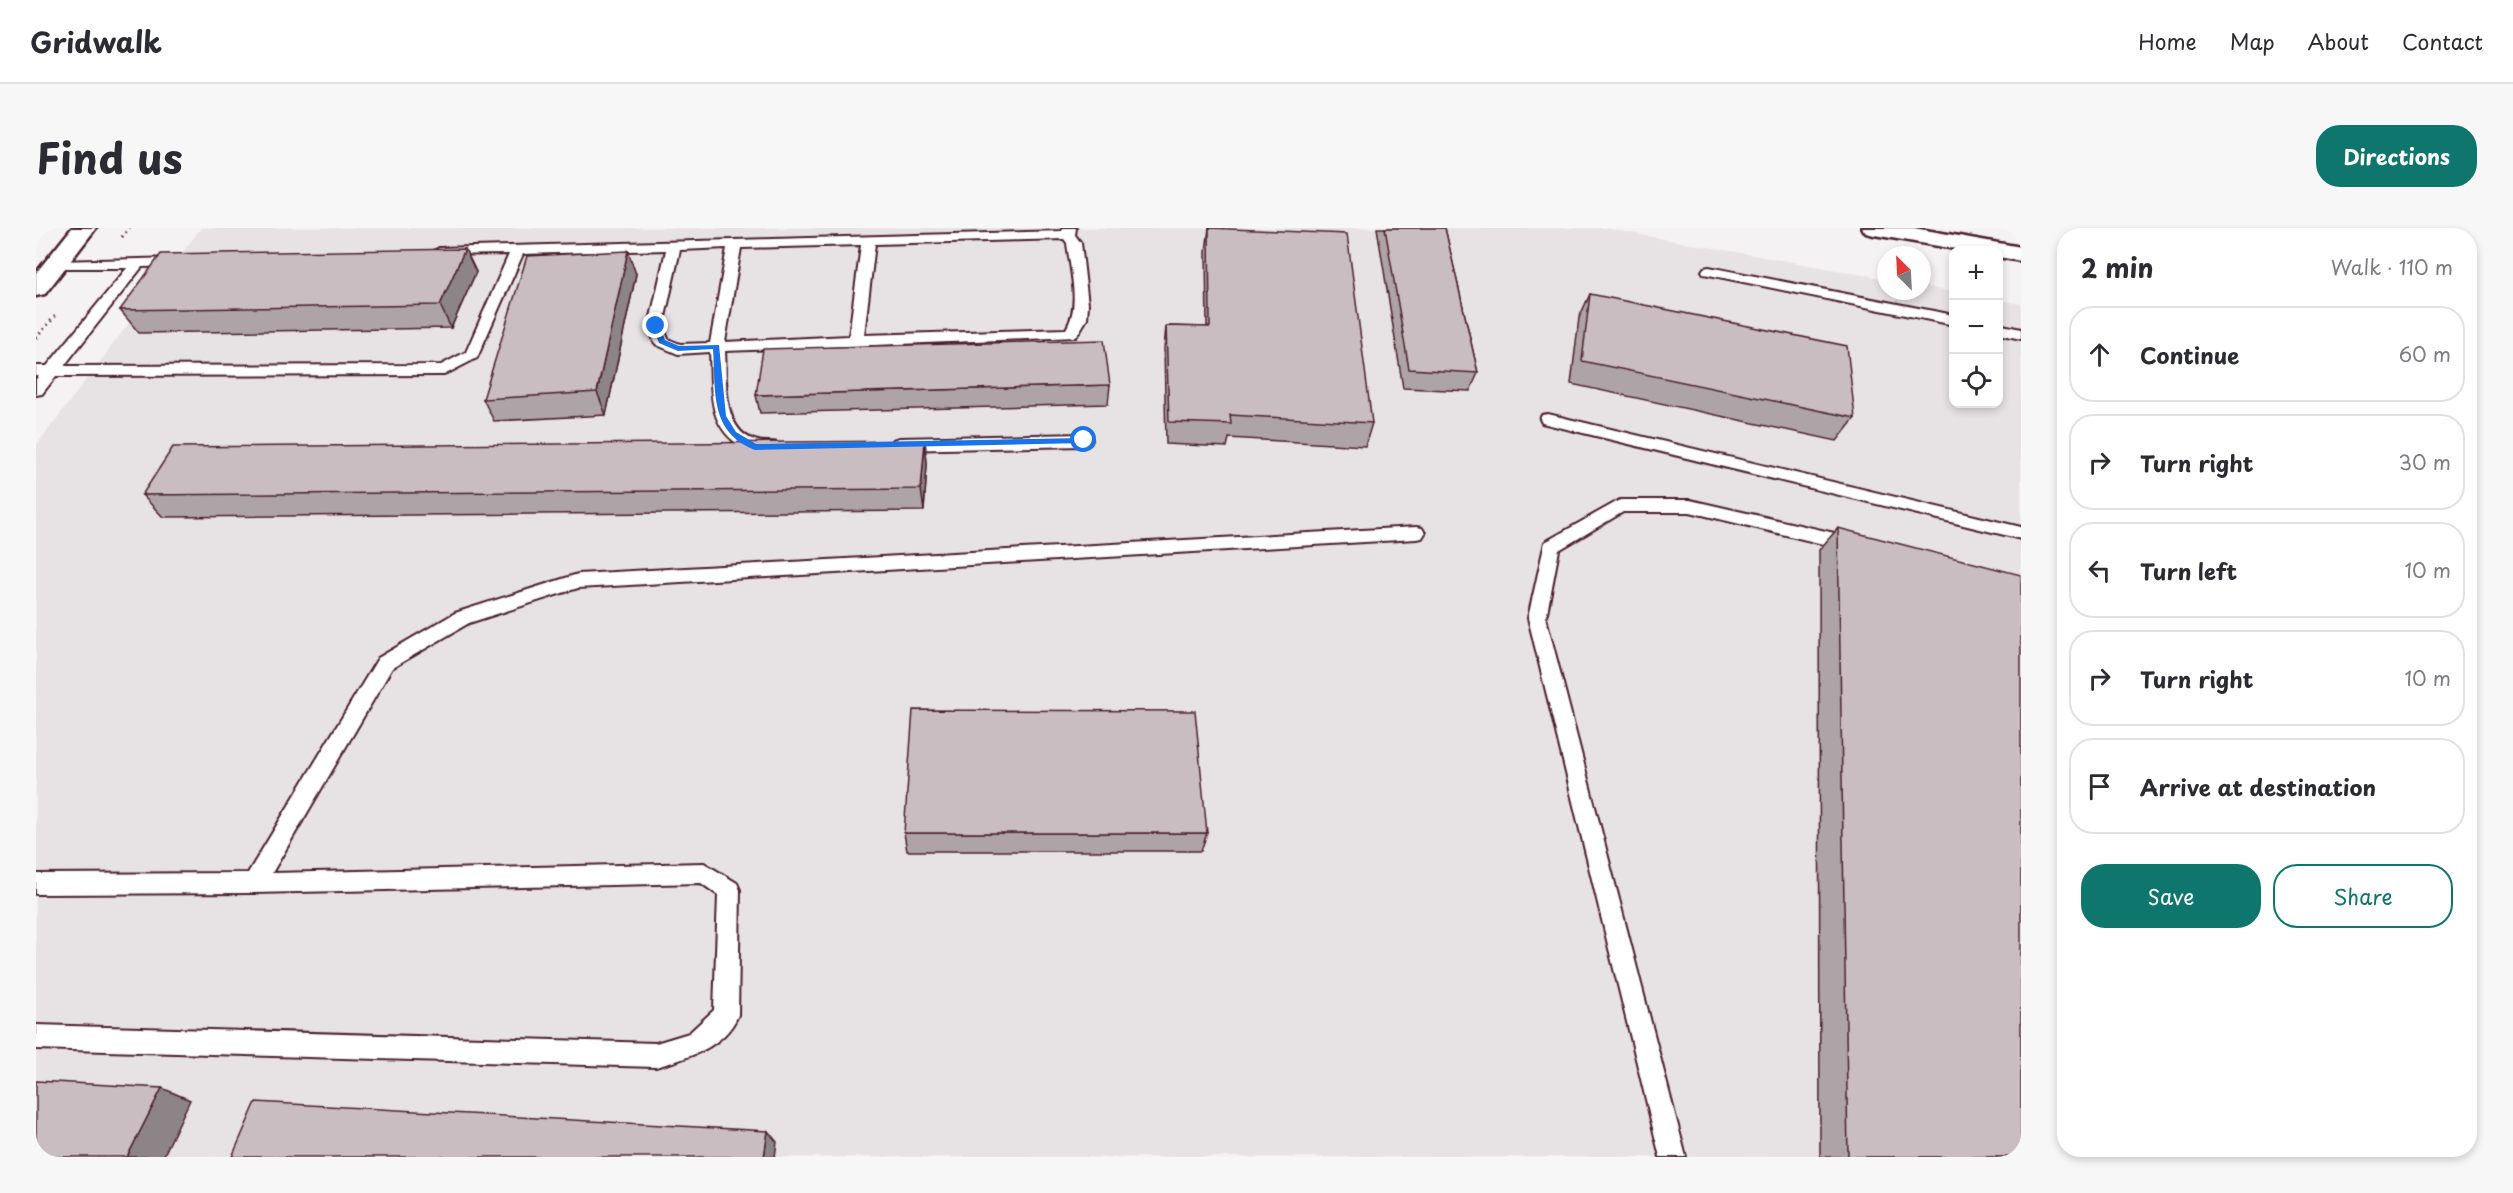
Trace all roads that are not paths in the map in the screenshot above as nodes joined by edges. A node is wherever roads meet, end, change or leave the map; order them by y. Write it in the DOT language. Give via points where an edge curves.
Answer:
graph roads {
  1 [pos="84,228"];
  2 [pos="92,228"];
  3 [pos="1874,228"];
  4 [pos="1069,232"];
  5 [pos="868,242"];
  6 [pos="674,246"];
  7 [pos="734,246"];
  8 [pos="518,249"];
  9 [pos="423,253"];
  10 [pos="2021,254"];
  11 [pos="197,262"];
  12 [pos="137,264"];
  13 [pos="56,265"];
  14 [pos="1709,271"];
  15 [pos="36,289"];
  16 [pos="1949,319"];
  17 [pos="2003,330"];
  18 [pos="2021,334"];
  19 [pos="856,340"];
  20 [pos="717,347"];
  21 [pos="53,369"];
  22 [pos="36,371"];
  23 [pos="36,390"];
  24 [pos="1548,419"];
  25 [pos="1084,440"];
  26 [pos="884,444"];
  27 [pos="790,446"];
  28 [pos="1416,532"];
  29 [pos="2021,533"];
  30 [pos="1872,549"];
  31 [pos="254,883"];
  32 [pos="36,884"];
  33 [pos="36,1037"];
  34 [pos="1673,1157"];
  1 -- 13 [label="street"];
  2 -- 13 [label="street"];
  3 -- 10 [label="street"];
  4 -- 5 [label="lane"];
  4 -- 19 [label="lane" via="1074,243 1081,304 1080,320 1071,334"];
  5 -- 7 [label="lane"];
  5 -- 19 [label="lane"];
  6 -- 7 [label="lane"];
  6 -- 8 [label="lane"];
  6 -- 20 [label="lane" via="656,326 662,342 678,349"];
  7 -- 20 [label="lane"];
  8 -- 9 [label="lane"];
  8 -- 21 [label="lane" via="472,355 444,370"];
  11 -- 12 [label="lane"];
  12 -- 13 [label="lane"];
  12 -- 21 [label="lane"];
  13 -- 15 [label="street"];
  14 -- 16 [label="lane"];
  17 -- 18 [label="lane"];
  19 -- 20 [label="lane"];
  20 -- 27 [label="lane" via="722,416 734,434 755,447"];
  21 -- 22 [label="lane"];
  21 -- 23 [label="lane"];
  24 -- 29 [label="lane"];
  25 -- 26 [label="lane"];
  28 -- 31 [label="lane" via="578,581 462,618 385,663"];
  30 -- 34 [label="lane" via="1690,506 1620,506 1551,547 1537,618"];
  31 -- 32 [label="lane"];
  31 -- 33 [label="lane" via="704,873 729,890 726,1015 696,1043 656,1055"];
}
